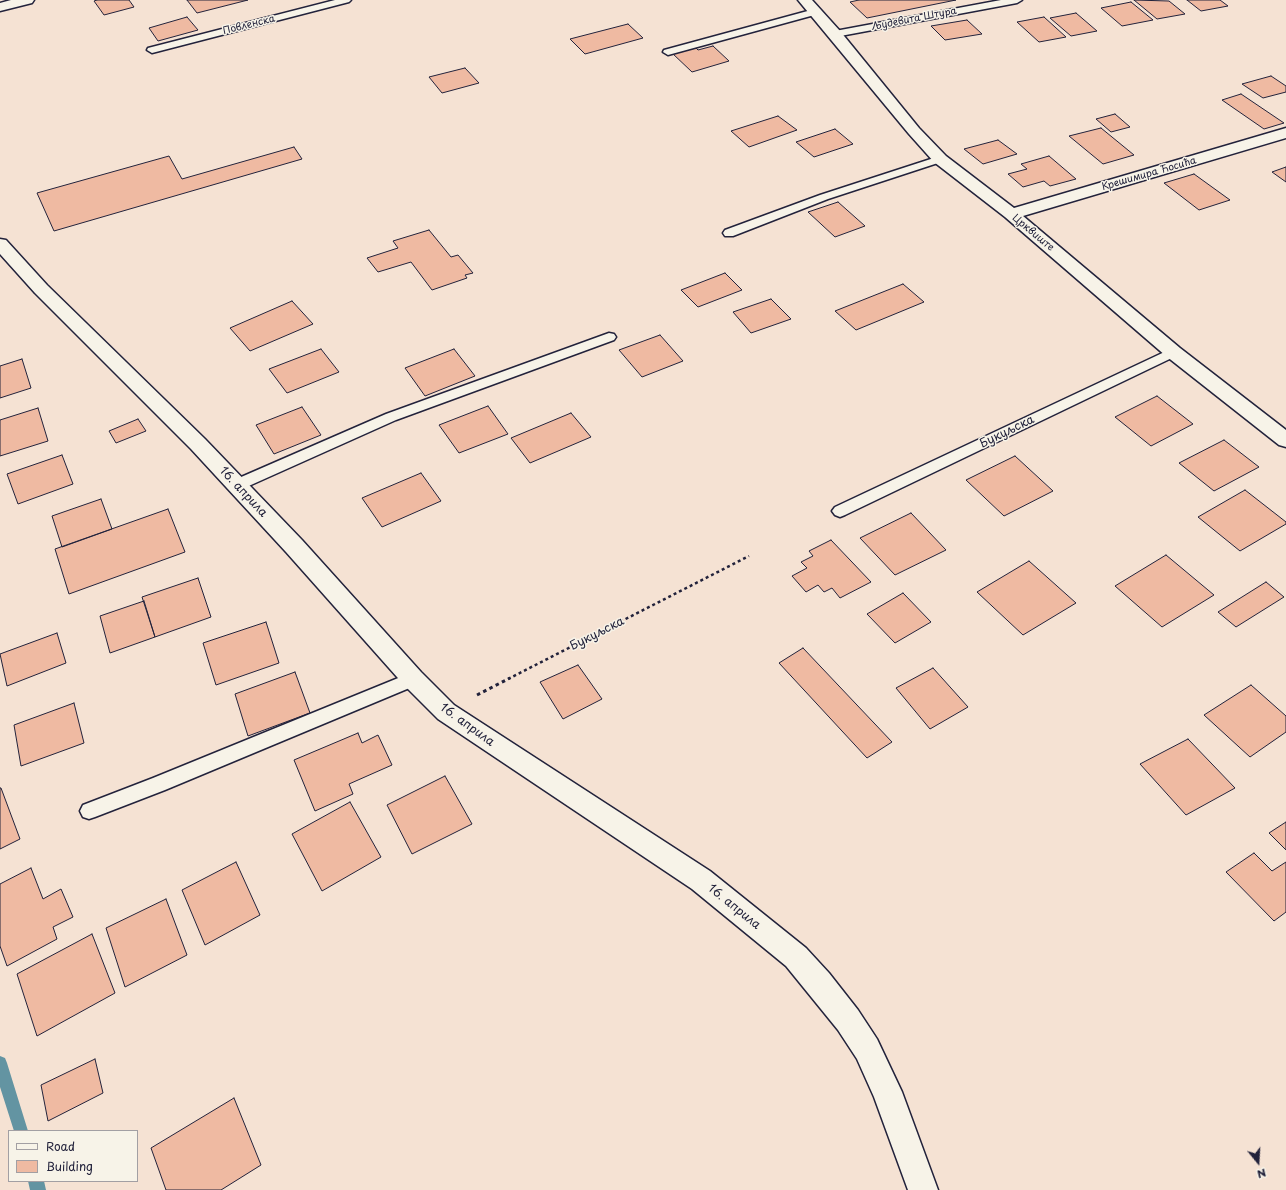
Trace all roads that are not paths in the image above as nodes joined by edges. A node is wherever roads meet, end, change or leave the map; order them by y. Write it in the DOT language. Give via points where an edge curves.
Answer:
graph roads {
  1 [pos="27,0"];
  2 [pos="346,0"];
  3 [pos="1017,0"];
  4 [pos="810,6"];
  5 [pos="0,7"];
  6 [pos="835,34"];
  7 [pos="152,50"];
  8 [pos="668,52"];
  9 [pos="1286,133"];
  10 [pos="940,158"];
  11 [pos="1011,214"];
  12 [pos="729,233"];
  13 [pos="0,244"];
  14 [pos="610,337"];
  15 [pos="1173,352"];
  16 [pos="1286,440"];
  17 [pos="237,485"];
  18 [pos="840,511"];
  19 [pos="413,679"];
  20 [pos="89,811"];
  21 [pos="923,1190"];
  1 -- 5 [label="street"];
  2 -- 7 [label="lane, Повленска"];
  3 -- 6 [label="lane, Људевита Штура"];
  4 -- 6 [label="street, Црквиште"];
  4 -- 8 [label="lane"];
  6 -- 10 [label="street, Црквиште" via="914,131"];
  9 -- 11 [label="street, Крешимира Ћосића"];
  10 -- 11 [label="street, Црквиште"];
  10 -- 12 [label="lane" via="824,197"];
  11 -- 15 [label="street, Црквиште"];
  13 -- 17 [label="street, 16. априла" via="41,289 162,407"];
  14 -- 17 [label="lane" via="391,418"];
  15 -- 16 [label="street, Црквиште"];
  15 -- 18 [label="lane, Букуљска"];
  17 -- 19 [label="street, 16. априла"];
  19 -- 20 [label="lane"];
  19 -- 21 [label="street, 16. априла" via="446,712 701,880 796,958 848,1020 867,1049 888,1092"];
}
